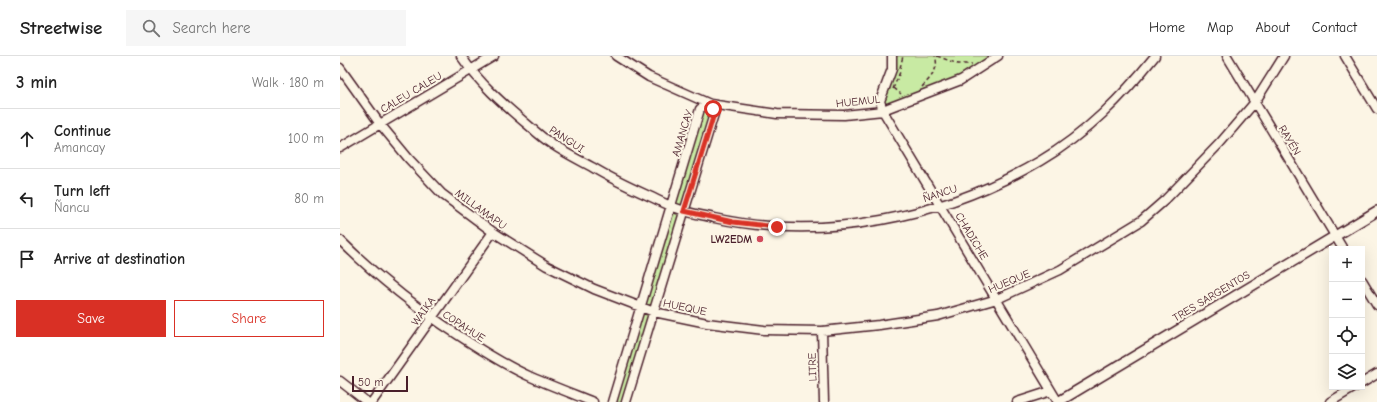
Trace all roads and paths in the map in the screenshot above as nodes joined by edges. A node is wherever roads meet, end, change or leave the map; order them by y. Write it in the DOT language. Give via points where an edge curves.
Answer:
graph roads {
  1 [pos="461,56"];
  2 [pos="494,56"];
  3 [pos="616,56"];
  4 [pos="892,56"];
  5 [pos="936,56"];
  6 [pos="998,56"];
  7 [pos="1155,56"];
  8 [pos="1227,56"];
  9 [pos="1284,56"];
  10 [pos="1345,56"];
  11 [pos="974,64"];
  12 [pos="340,68"];
  13 [pos="470,70"];
  14 [pos="894,88"];
  15 [pos="920,88"];
  16 [pos="903,95"];
  17 [pos="1255,102"];
  18 [pos="710,104"];
  19 [pos="1377,110"];
  20 [pos="883,111"];
  21 [pos="380,124"];
  22 [pos="340,148"];
  23 [pos="672,206"];
  24 [pos="940,206"];
  25 [pos="684,211"];
  26 [pos="1377,211"];
  27 [pos="493,232"];
  28 [pos="1335,236"];
  29 [pos="340,240"];
  30 [pos="1341,246"];
  31 [pos="1363,282"];
  32 [pos="997,299"];
  33 [pos="1377,305"];
  34 [pos="641,308"];
  35 [pos="654,312"];
  36 [pos="432,318"];
  37 [pos="822,331"];
  38 [pos="1377,374"];
  39 [pos="340,381"];
  40 [pos="1365,381"];
  41 [pos="1350,390"];
  42 [pos="1051,391"];
  43 [pos="367,402"];
  44 [pos="372,402"];
  45 [pos="593,402"];
  46 [pos="612,402"];
  47 [pos="626,402"];
  48 [pos="824,402"];
  49 [pos="1017,402"];
  50 [pos="1058,402"];
  51 [pos="1330,402"];
  1 -- 13 [label="street, PANGUI"];
  2 -- 13 [label="street, CALEU CALEU"];
  3 -- 18 [label="street, HUEMUL" via="649,77"];
  4 -- 20 [label="street" via="892,69 880,101"];
  5 -- 11 [label="path" via="958,64"];
  5 -- 15 [label="path" via="937,67 932,77"];
  6 -- 20 [label="street, HUEMUL" via="961,80"];
  7 -- 24 [label="street, ÑANCU" via="1106,112 1082,132 1040,161 985,190"];
  8 -- 17 [label="street, RAYÉN"];
  9 -- 17 [label="street, HUEQUE"];
  10 -- 19 [label="street"];
  12 -- 21 [label="street, MILLAMAPU"];
  13 -- 21 [label="street, CALEU CALEU"];
  13 -- 23 [label="street, PANGUI" via="498,100 552,145 614,180"];
  14 -- 16 [label="path"];
  17 -- 28 [label="street, RAYÉN"];
  17 -- 32 [label="street, HUEQUE" via="1165,200 1141,220 1060,270"];
  18 -- 20 [label="street, HUEMUL" via="777,114 844,115"];
  18 -- 23 [label="street, AMANCAY" via="700,109"];
  18 -- 25 [label="street, AMANCAY" via="714,114"];
  20 -- 24 [label="street, CHADICHE"];
  21 -- 22 [label="street, CALEU CALEU"];
  21 -- 27 [label="street, MILLAMAPU" via="442,194"];
  23 -- 25 [label="street, PANGUI"];
  23 -- 34 [label="street, AMANCAY"];
  24 -- 25 [label="street, ÑANCU" via="891,219 834,226 777,227 733,222"];
  24 -- 32 [label="street, CHADICHE"];
  25 -- 35 [label="street, AMANCAY"];
  26 -- 28 [label="street, TRES SARGENTOS"];
  27 -- 34 [label="street, MILLAMAPU" via="547,266"];
  27 -- 36 [label="street, WAIKA"];
  28 -- 30 [label="street, RAYÉN"];
  28 -- 50 [label="street, TRES SARGENTOS"];
  29 -- 36 [label="street, COPAHUE" via="361,262"];
  31 -- 33 [label="street"];
  32 -- 37 [label="street, HUEQUE" via="938,316 879,326"];
  32 -- 42 [label="street, CHADICHE"];
  34 -- 35 [label="street, MILLAMAPU"];
  34 -- 46 [label="street, AMANCAY"];
  35 -- 37 [label="street, HUEQUE" via="707,323 764,330"];
  35 -- 47 [label="street, AMANCAY"];
  36 -- 44 [label="street, WAIKA"];
  36 -- 45 [label="street, COPAHUE" via="482,351 531,377"];
  37 -- 48 [label="street, LITRE"];
  38 -- 40 [label="street"];
  39 -- 43 [label="street"];
  41 -- 51 [label="street"];
  42 -- 49 [label="street"];
  42 -- 50 [label="street, CHADICHE"];
}
